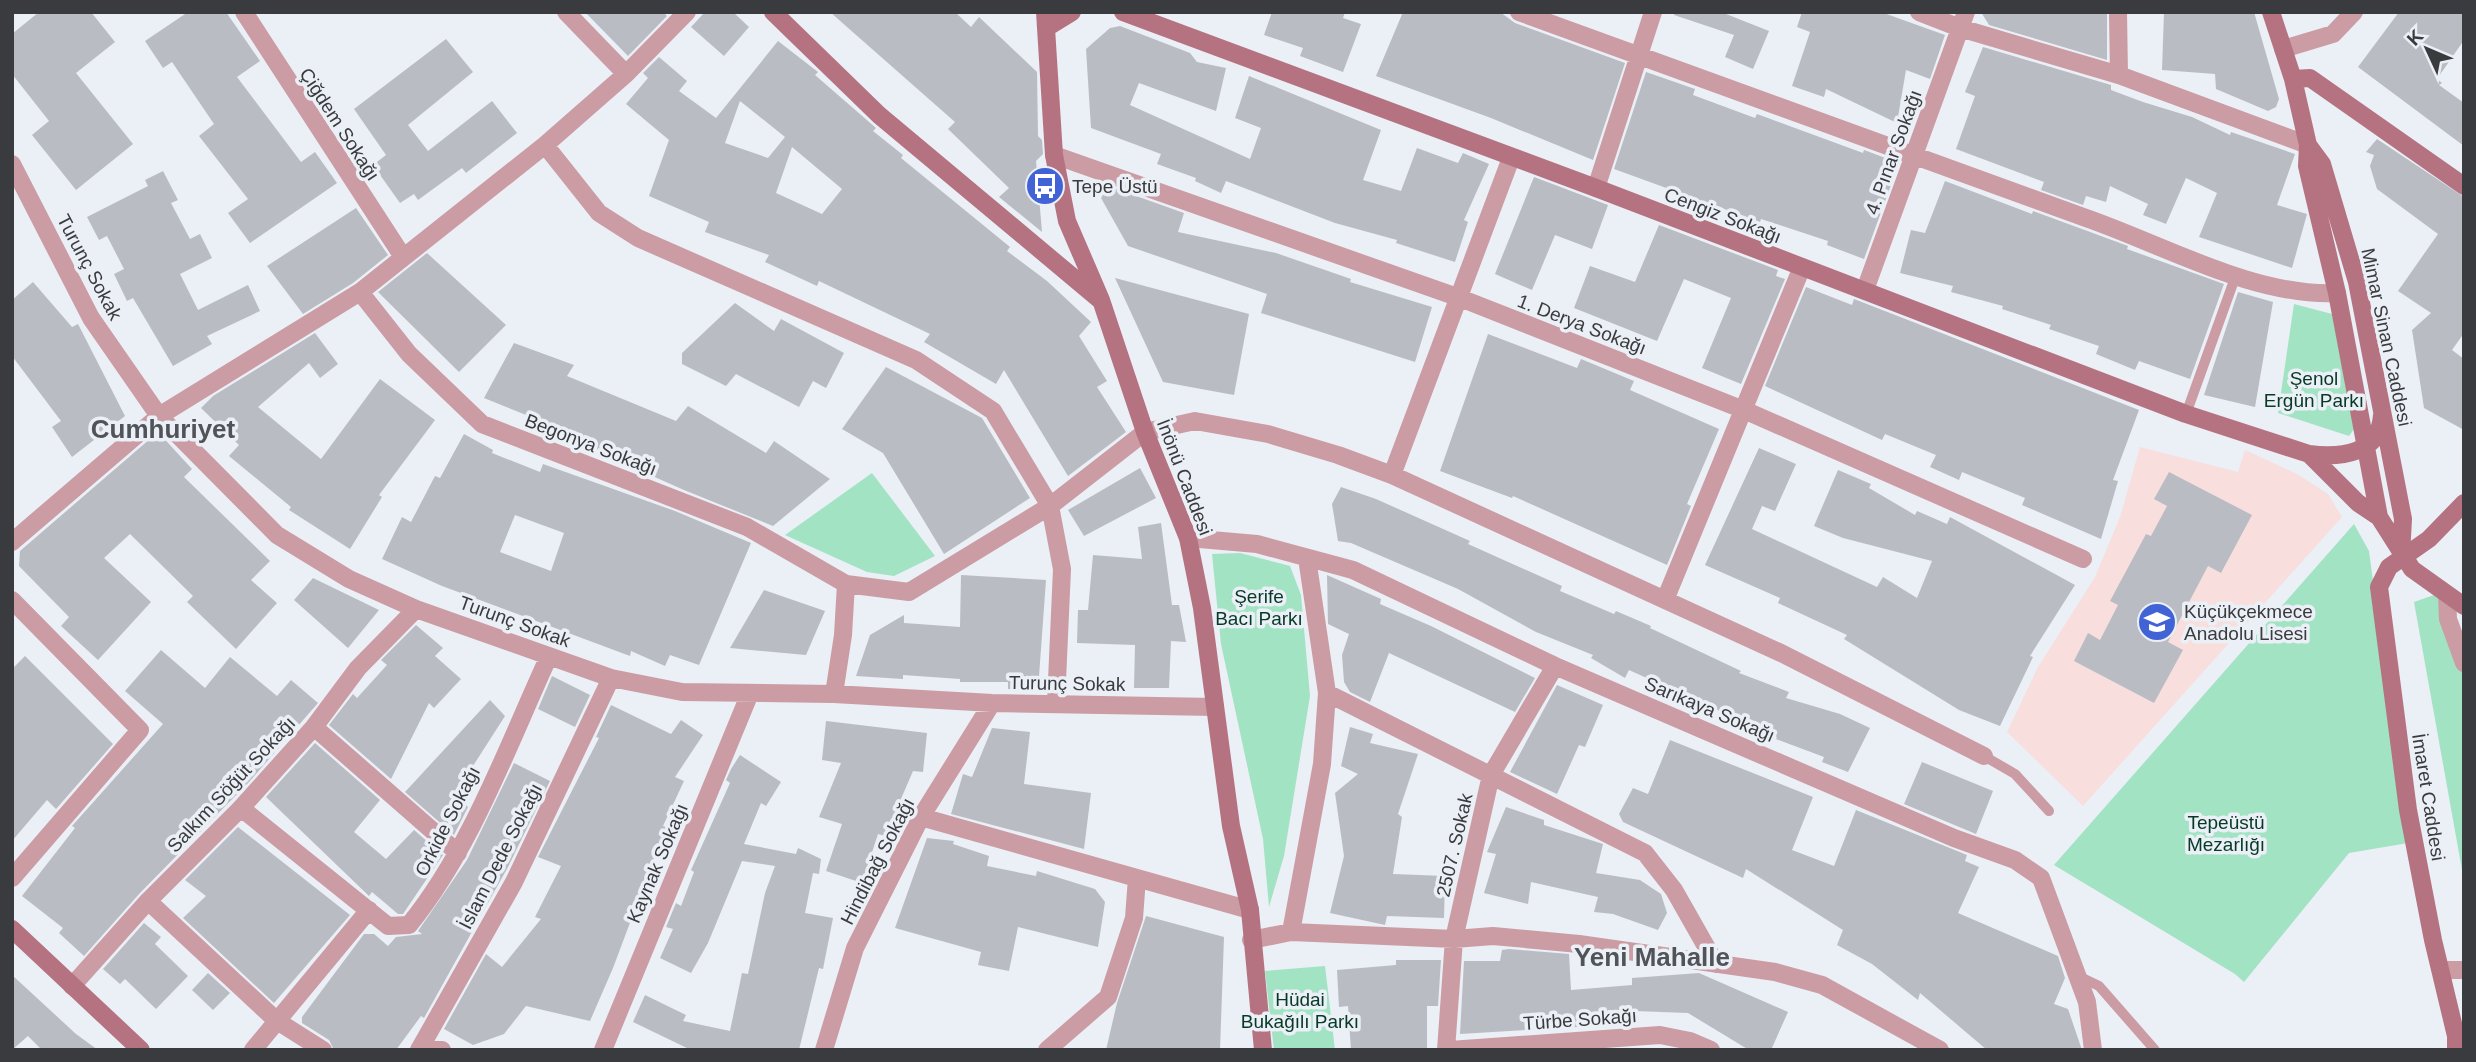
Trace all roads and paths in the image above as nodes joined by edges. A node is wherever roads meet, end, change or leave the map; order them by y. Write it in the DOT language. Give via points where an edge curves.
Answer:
graph roads {
  1 [pos="244,12"];
  2 [pos="566,12"];
  3 [pos="687,12"];
  4 [pos="773,12"];
  5 [pos="1072,12"];
  6 [pos="1519,12"];
  7 [pos="1653,12"];
  8 [pos="1919,12"];
  9 [pos="2118,12"];
  10 [pos="2271,12"];
  11 [pos="2354,12"];
  12 [pos="1133,14"];
  13 [pos="1045,20"];
  14 [pos="1963,20"];
  15 [pos="2283,49"];
  16 [pos="1639,56"];
  17 [pos="626,74"];
  18 [pos="2119,75"];
  19 [pos="2293,79"];
  20 [pos="545,145"];
  21 [pos="2308,145"];
  22 [pos="1054,155"];
  23 [pos="1914,156"];
  24 [pos="1511,158"];
  25 [pos="12,164"];
  26 [pos="2464,186"];
  27 [pos="1596,188"];
  28 [pos="403,257"];
  29 [pos="1802,267"];
  30 [pos="2236,275"];
  31 [pos="1864,290"];
  32 [pos="360,292"];
  33 [pos="2337,293"];
  34 [pos="1460,298"];
  35 [pos="1101,300"];
  36 [pos="1744,410"];
  37 [pos="2186,414"];
  38 [pos="2382,415"];
  39 [pos="159,416"];
  40 [pos="1145,432"];
  41 [pos="2366,446"];
  42 [pos="2309,454"];
  43 [pos="1392,475"];
  44 [pos="2464,503"];
  45 [pos="1050,506"];
  46 [pos="2379,517"];
  47 [pos="1188,538"];
  48 [pos="12,542"];
  49 [pos="2401,556"];
  50 [pos="1307,558"];
  51 [pos="2083,559"];
  52 [pos="846,584"];
  53 [pos="2447,596"];
  54 [pos="12,600"];
  55 [pos="1665,600"];
  56 [pos="2464,606"];
  57 [pos="416,608"];
  58 [pos="550,656"];
  59 [pos="2464,663"];
  60 [pos="1555,666"];
  61 [pos="611,678"];
  62 [pos="750,693"];
  63 [pos="834,694"];
  64 [pos="1327,694"];
  65 [pos="1056,703"];
  66 [pos="992,704"];
  67 [pos="1215,707"];
  68 [pos="314,727"];
  69 [pos="1984,756"];
  70 [pos="1491,775"];
  71 [pos="241,808"];
  72 [pos="2049,811"];
  73 [pos="921,817"];
  74 [pos="458,853"];
  75 [pos="12,878"];
  76 [pos="1137,878"];
  77 [pos="148,901"];
  78 [pos="369,910"];
  79 [pos="1250,910"];
  80 [pos="12,929"];
  81 [pos="1292,932"];
  82 [pos="1454,939"];
  83 [pos="1251,940"];
  84 [pos="1716,964"];
  85 [pos="2442,970"];
  86 [pos="2464,970"];
  87 [pos="2078,976"];
  88 [pos="72,986"];
  89 [pos="276,1021"];
  90 [pos="419,1049"];
  91 [pos="141,1050"];
  92 [pos="253,1050"];
  93 [pos="323,1050"];
  94 [pos="442,1050"];
  95 [pos="603,1050"];
  96 [pos="824,1050"];
  97 [pos="1047,1050"];
  98 [pos="1263,1050"];
  99 [pos="1448,1050"];
  100 [pos="1711,1050"];
  101 [pos="1940,1050"];
  102 [pos="2093,1050"];
  103 [pos="2155,1050"];
  104 [pos="2456,1050"];
  1 -- 28 [label="street, Çiğdem Sokağı"];
  2 -- 17 [label="street"];
  3 -- 17 [label="street"];
  4 -- 35 [label="street" via="879,115"];
  5 -- 13 [label="street"];
  6 -- 16 [label="street"];
  7 -- 16 [label="street"];
  8 -- 14 [label="street"];
  9 -- 18 [label="street"];
  10 -- 15 [label="street, Mimar Sinan Caddesi"];
  11 -- 15 [label="street" via="2333,34"];
  12 -- 24 [label="street, Cengiz Sokağı"];
  13 -- 22 [label="street, İnönü Caddesi"];
  14 -- 18 [label="street"];
  14 -- 23 [label="street, 4. Pınar Sokağı"];
  15 -- 19 [label="street, Mimar Sinan Caddesi"];
  16 -- 23 [label="street"];
  16 -- 27 [label="street"];
  17 -- 20 [label="street"];
  18 -- 21 [label="street"];
  19 -- 21 [label="street, Mimar Sinan Caddesi"];
  19 -- 26 [label="street" via="2310,78"];
  20 -- 28 [label="street"];
  20 -- 45 [label="street" via="599,213 638,238 916,360 993,411"];
  21 -- 33 [label="street" via="2307,166"];
  21 -- 38 [label="street, Mimar Sinan Caddesi" via="2322,164 2357,282"];
  22 -- 34 [label="street, 1. Derya Sokağı"];
  22 -- 35 [label="street, İnönü Caddesi" via="1068,220"];
  23 -- 30 [label="street"];
  23 -- 31 [label="street, 4. Pınar Sokağı"];
  24 -- 27 [label="street, Cengiz Sokağı"];
  24 -- 34 [label="street"];
  25 -- 39 [label="street, Turunç Sokak" via="91,318"];
  27 -- 29 [label="street, Cengiz Sokağı"];
  28 -- 32 [label="street"];
  29 -- 31 [label="street, Cengiz Sokağı"];
  29 -- 36 [label="street"];
  30 -- 33 [label="street" via="2285,290"];
  30 -- 37 [label="lane"];
  31 -- 37 [label="street, Cengiz Sokağı"];
  32 -- 39 [label="street"];
  32 -- 52 [label="street, Begonya Sokağı" via="408,354 482,424 747,527"];
  33 -- 41 [label="street"];
  34 -- 36 [label="street, 1. Derya Sokağı"];
  34 -- 43 [label="street"];
  35 -- 40 [label="street, İnönü Caddesi"];
  36 -- 51 [label="street, 1. Derya Sokağı"];
  36 -- 55 [label="street"];
  37 -- 42 [label="street, Cengiz Sokağı"];
  38 -- 41 [label="street" via="2378,433"];
  38 -- 49 [label="street, Mimar Sinan Caddesi" via="2403,519"];
  39 -- 48 [label="street"];
  39 -- 57 [label="street, Turunç Sokak" via="277,535 349,579"];
  40 -- 43 [label="street" via="1195,421 1268,434"];
  40 -- 45 [label="street"];
  40 -- 47 [label="street, İnönü Caddesi"];
  41 -- 42 [label="street, Cengiz Sokağı" via="2350,454"];
  41 -- 46 [label="street"];
  42 -- 46 [label="street, Cengiz Sokağı" via="2358,503"];
  43 -- 55 [label="street"];
  44 -- 49 [label="street, İmaret Caddesi" via="2429,539"];
  45 -- 52 [label="street" via="909,592"];
  45 -- 65 [label="street" via="1062,569"];
  46 -- 49 [label="street"];
  47 -- 50 [label="street, Sarıkaya Sokağı" via="1257,544"];
  47 -- 67 [label="street, İnönü Caddesi"];
  49 -- 53 [label="street"];
  49 -- 85 [label="street, İmaret Caddesi" via="2380,579 2379,598 2409,810 2432,940"];
  50 -- 60 [label="street, Sarıkaya Sokağı" via="1353,570"];
  50 -- 64 [label="street"];
  52 -- 63 [label="street"];
  53 -- 56 [label="street"];
  53 -- 59 [label="street" via="2448,619"];
  54 -- 75 [label="street" via="140,730"];
  55 -- 69 [label="street" via="1782,653"];
  57 -- 58 [label="street, Turunç Sokak"];
  57 -- 68 [label="street, Salkım Söğüt Sokağı" via="358,668"];
  58 -- 61 [label="street, Turunç Sokak"];
  58 -- 74 [label="street, Orkide Sokağı"];
  60 -- 70 [label="street, 2507. Sokak"];
  60 -- 87 [label="street, Sarıkaya Sokağı" via="2015,860 2041,878"];
  61 -- 62 [label="street, Turunç Sokak" via="682,692"];
  61 -- 90 [label="street, İslam Dede Sokağı" via="514,883"];
  62 -- 63 [label="street, Turunç Sokak"];
  62 -- 95 [label="street, Kaynak Sokağı"];
  63 -- 66 [label="street, Turunç Sokak"];
  64 -- 70 [label="street"];
  64 -- 81 [label="street" via="1322,764"];
  65 -- 66 [label="street, Turunç Sokak"];
  65 -- 67 [label="street, Turunç Sokak"];
  66 -- 73 [label="street, Hindibağ Sokağı"];
  67 -- 79 [label="street, İnönü Caddesi" via="1231,826"];
  68 -- 71 [label="street, Salkım Söğüt Sokağı"];
  68 -- 74 [label="street"];
  69 -- 72 [label="lane" via="2015,774"];
  70 -- 82 [label="street, 2507. Sokak"];
  70 -- 84 [label="street" via="1645,853 1674,890"];
  71 -- 77 [label="street, Salkım Söğüt Sokağı"];
  71 -- 78 [label="street, Orkide Sokağı"];
  73 -- 76 [label="street"];
  73 -- 96 [label="street, Hindibağ Sokağı" via="855,948"];
  74 -- 78 [label="street, Orkide Sokağı" via="409,925 388,926"];
  76 -- 79 [label="street"];
  76 -- 97 [label="street" via="1133,918 1108,997"];
  77 -- 88 [label="street, Salkım Söğüt Sokağı"];
  77 -- 89 [label="street"];
  78 -- 89 [label="street"];
  79 -- 83 [label="street, İnönü Caddesi"];
  80 -- 88 [label="street"];
  81 -- 82 [label="street"];
  81 -- 83 [label="street"];
  82 -- 84 [label="street" via="1493,936 1567,943"];
  82 -- 99 [label="street, 2507. Sokak"];
  83 -- 98 [label="street, İnönü Caddesi"];
  84 -- 101 [label="street" via="1775,972 1822,985"];
  85 -- 86 [label="street"];
  85 -- 104 [label="street, İmaret Caddesi"];
  87 -- 102 [label="street, Sarıkaya Sokağı" via="2087,1002"];
  87 -- 103 [label="lane" via="2106,993"];
  88 -- 91 [label="street"];
  89 -- 92 [label="street"];
  89 -- 93 [label="street"];
  90 -- 94 [label="street"];
  99 -- 100 [label="street, Türbe Sokağı" via="1660,1035"];
}
